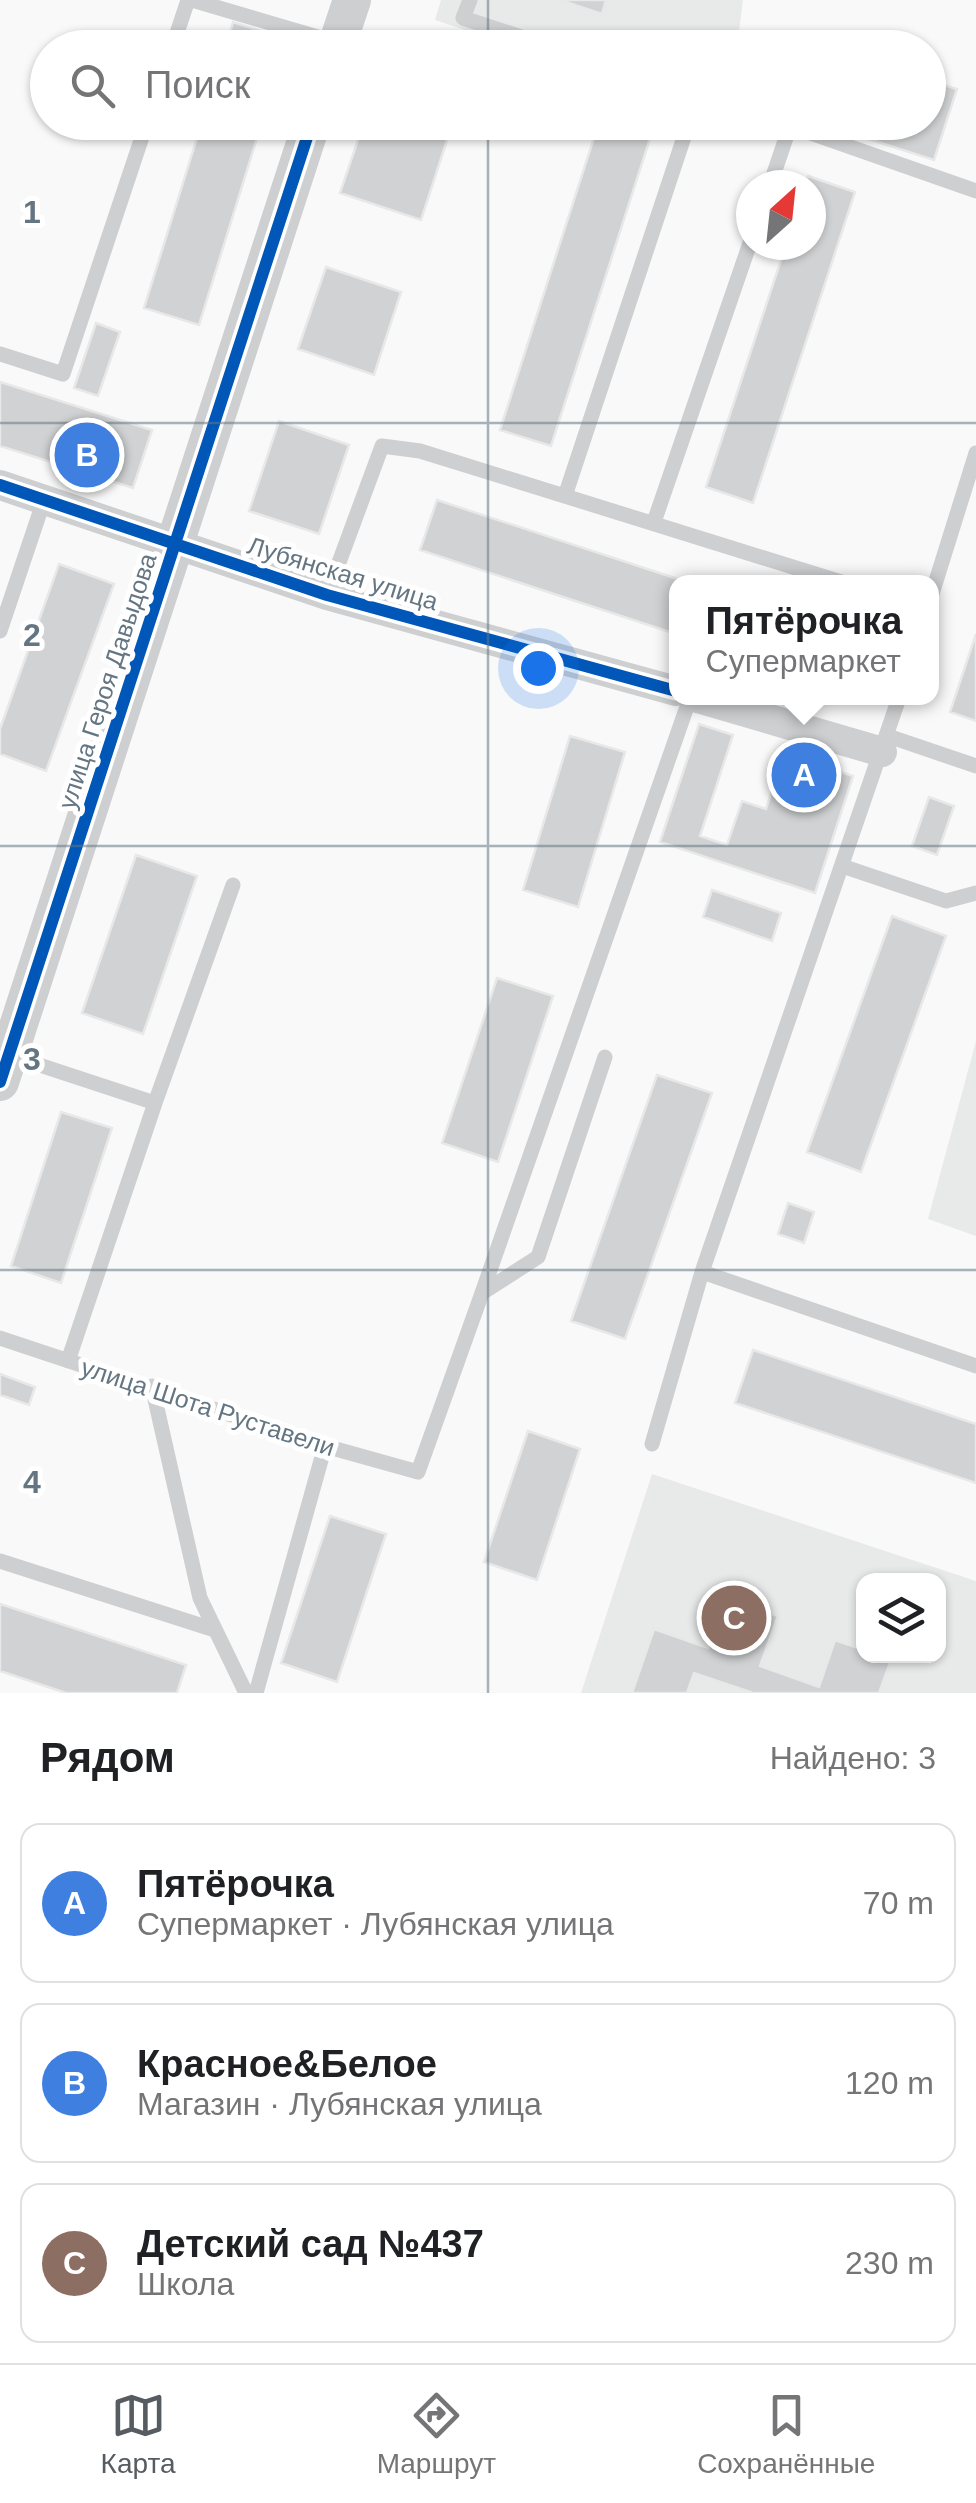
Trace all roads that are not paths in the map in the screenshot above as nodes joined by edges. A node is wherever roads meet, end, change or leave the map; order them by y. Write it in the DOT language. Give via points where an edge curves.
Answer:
graph roads {
  1 [pos="190,0"];
  2 [pos="352,0"];
  3 [pos="470,0"];
  4 [pos="179,30"];
  5 [pos="286,30"];
  6 [pos="342,30"];
  7 [pos="500,30"];
  8 [pos="141,140"];
  9 [pos="306,140"];
  10 [pos="683,140"];
  11 [pos="781,140"];
  12 [pos="831,140"];
  13 [pos="774,170"];
  14 [pos="976,191"];
  15 [pos="744,260"];
  16 [pos="0,354"];
  17 [pos="976,453"];
  18 [pos="0,485"];
  19 [pos="565,496"];
  20 [pos="44,500"];
  21 [pos="654,522"];
  22 [pos="175,544"];
  23 [pos="819,575"];
  24 [pos="938,575"];
  25 [pos="327,596"];
  26 [pos="0,630"];
  27 [pos="669,689"];
  28 [pos="688,705"];
  29 [pos="726,705"];
  30 [pos="897,705"];
  31 [pos="885,744"];
  32 [pos="976,766"];
  33 [pos="842,866"];
  34 [pos="233,885"];
  35 [pos="976,892"];
  36 [pos="605,1057"];
  37 [pos="4,1069"];
  38 [pos="155,1103"];
  39 [pos="702,1272"];
  40 [pos="482,1293"];
  41 [pos="0,1338"];
  42 [pos="68,1362"];
  43 [pos="976,1366"];
  44 [pos="152,1386"];
  45 [pos="652,1444"];
  46 [pos="325,1446"];
  47 [pos="0,1561"];
  48 [pos="216,1630"];
  49 [pos="246,1693"];
  50 [pos="256,1693"];
  1 -- 4 [label="lane"];
  1 -- 5 [label="lane"];
  2 -- 6 [label="street"];
  3 -- 7 [label="lane" via="463,18"];
  8 -- 16 [label="lane" via="63,374"];
  9 -- 22 [label="street, улица Героя Давыдова"];
  10 -- 19 [label="lane"];
  11 -- 13 [label="lane"];
  12 -- 14 [label="lane"];
  15 -- 21 [label="lane"];
  17 -- 24 [label="lane"];
  18 -- 20 [label="street, Лубянская улица"];
  19 -- 21 [label="lane"];
  19 -- 25 [label="lane" via="420,451 382,446"];
  20 -- 22 [label="street, Лубянская улица"];
  20 -- 26 [label="lane"];
  21 -- 23 [label="lane"];
  22 -- 25 [label="street, Лубянская улица"];
  22 -- 37 [label="street, улица Героя Давыдова"];
  25 -- 27 [label="street, Лубянская улица"];
  28 -- 40 [label="lane"];
  29 -- 31 [label="street"];
  30 -- 31 [label="lane"];
  31 -- 32 [label="lane"];
  31 -- 33 [label="lane"];
  33 -- 35 [label="lane" via="946,902"];
  33 -- 39 [label="lane"];
  34 -- 38 [label="lane"];
  36 -- 40 [label="lane" via="538,1257"];
  37 -- 38 [label="lane"];
  38 -- 42 [label="lane"];
  39 -- 43 [label="lane"];
  39 -- 45 [label="lane"];
  40 -- 46 [label="lane, улица Шота Руставели" via="418,1472"];
  41 -- 42 [label="lane, улица Шота Руставели"];
  42 -- 44 [label="lane, улица Шота Руставели"];
  44 -- 46 [label="lane, улица Шота Руставели"];
  44 -- 48 [label="lane" via="200,1598"];
  46 -- 50 [label="lane"];
  47 -- 48 [label="lane"];
  48 -- 49 [label="lane"];
}
